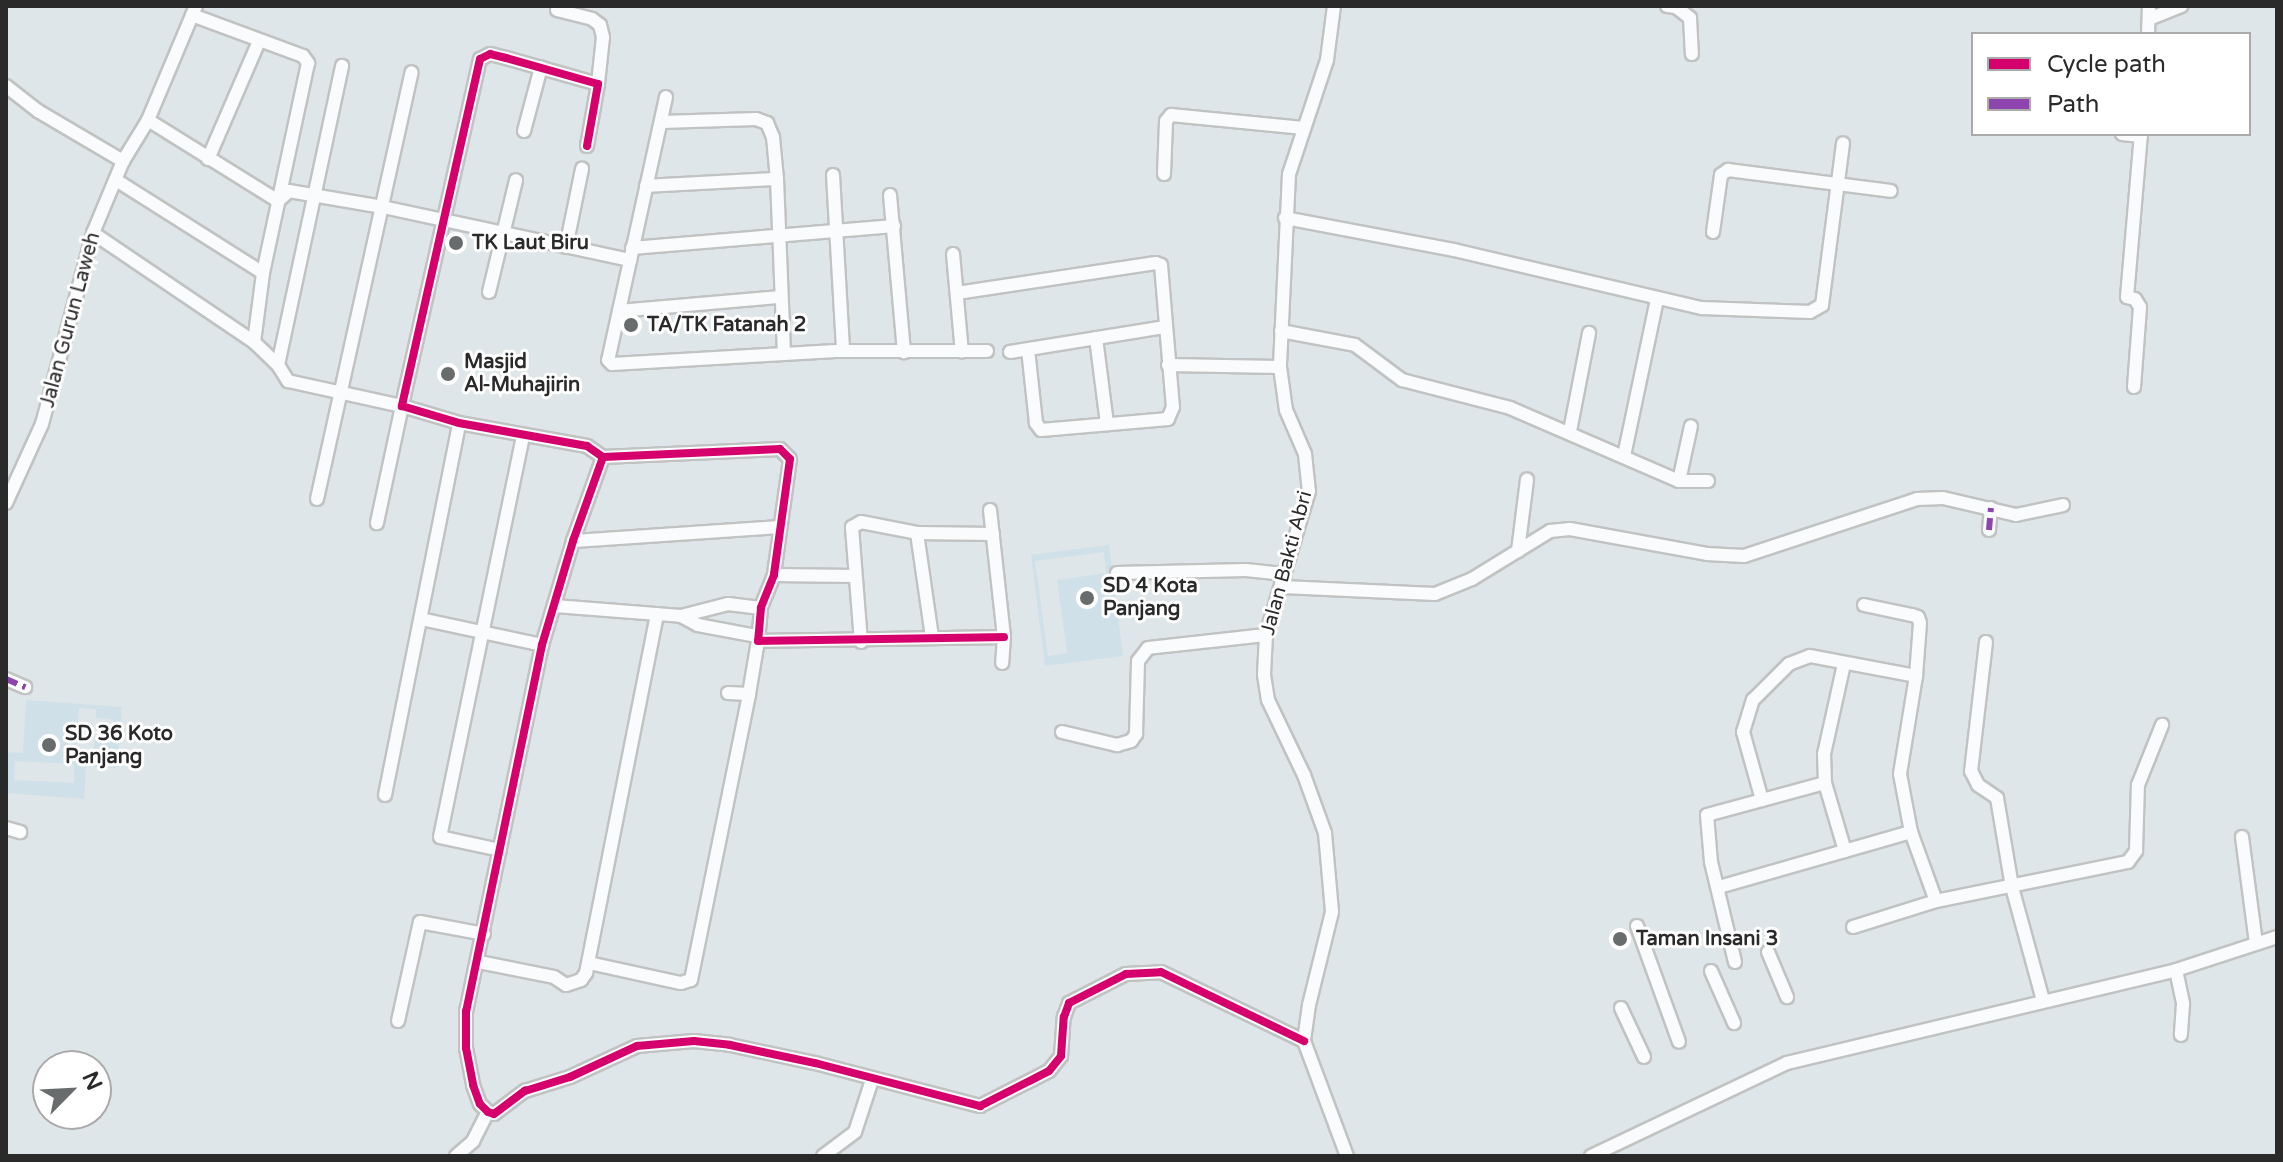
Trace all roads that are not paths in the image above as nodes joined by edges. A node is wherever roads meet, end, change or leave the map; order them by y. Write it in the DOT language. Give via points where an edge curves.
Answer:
graph roads {
  1 [pos="1334,6"];
  2 [pos="1667,6"];
  3 [pos="2181,6"];
  4 [pos="557,10"];
  5 [pos="194,11"];
  6 [pos="2149,13"];
  7 [pos="259,41"];
  8 [pos="1692,54"];
  9 [pos="342,66"];
  10 [pos="541,67"];
  11 [pos="412,72"];
  12 [pos="598,84"];
  13 [pos="6,86"];
  14 [pos="666,97"];
  15 [pos="148,120"];
  16 [pos="661,122"];
  17 [pos="1303,128"];
  18 [pos="524,131"];
  19 [pos="2141,136"];
  20 [pos="1843,143"];
  21 [pos="587,146"];
  22 [pos="208,159"];
  23 [pos="123,161"];
  24 [pos="582,169"];
  25 [pos="1164,174"];
  26 [pos="833,175"];
  27 [pos="777,179"];
  28 [pos="116,180"];
  29 [pos="516,180"];
  30 [pos="1838,183"];
  31 [pos="646,186"];
  32 [pos="1891,191"];
  33 [pos="890,195"];
  34 [pos="317,196"];
  35 [pos="278,201"];
  36 [pos="383,207"];
  37 [pos="1285,218"];
  38 [pos="442,221"];
  39 [pos="894,226"];
  40 [pos="836,231"];
  41 [pos="1713,232"];
  42 [pos="93,233"];
  43 [pos="503,234"];
  44 [pos="779,236"];
  45 [pos="566,247"];
  46 [pos="631,254"];
  47 [pos="953,254"];
  48 [pos="263,273"];
  49 [pos="489,292"];
  50 [pos="957,293"];
  51 [pos="780,297"];
  52 [pos="1657,300"];
  53 [pos="619,311"];
  54 [pos="1164,327"];
  55 [pos="1281,331"];
  56 [pos="1589,333"];
  57 [pos="1096,338"];
  58 [pos="254,342"];
  59 [pos="1028,349"];
  60 [pos="843,351"];
  61 [pos="987,351"];
  62 [pos="904,352"];
  63 [pos="962,352"];
  64 [pos="1010,352"];
  65 [pos="784,354"];
  66 [pos="278,365"];
  67 [pos="1168,365"];
  68 [pos="1280,367"];
  69 [pos="2134,387"];
  70 [pos="340,394"];
  71 [pos="402,406"];
  72 [pos="459,423"];
  73 [pos="1107,424"];
  74 [pos="1691,426"];
  75 [pos="1570,431"];
  76 [pos="523,435"];
  77 [pos="1624,456"];
  78 [pos="603,457"];
  79 [pos="1527,480"];
  80 [pos="1679,481"];
  81 [pos="1708,481"];
  82 [pos="317,499"];
  83 [pos="6,503"];
  84 [pos="2063,505"];
  85 [pos="1991,508"];
  86 [pos="990,510"];
  87 [pos="377,523"];
  88 [pos="778,527"];
  89 [pos="1989,530"];
  90 [pos="917,533"];
  91 [pos="993,534"];
  92 [pos="573,541"];
  93 [pos="1518,551"];
  94 [pos="1117,573"];
  95 [pos="774,575"];
  96 [pos="854,576"];
  97 [pos="1284,580"];
  98 [pos="1864,605"];
  99 [pos="555,606"];
  100 [pos="761,608"];
  101 [pos="657,614"];
  102 [pos="681,616"];
  103 [pos="421,619"];
  104 [pos="481,630"];
  105 [pos="1266,635"];
  106 [pos="932,637"];
  107 [pos="1004,637"];
  108 [pos="758,638"];
  109 [pos="861,642"];
  110 [pos="1986,642"];
  111 [pos="542,645"];
  112 [pos="1002,663"];
  113 [pos="1844,664"];
  114 [pos="1916,676"];
  115 [pos="6,679"];
  116 [pos="25,687"];
  117 [pos="728,693"];
  118 [pos="749,694"];
  119 [pos="2162,725"];
  120 [pos="1062,732"];
  121 [pos="1825,783"];
  122 [pos="385,795"];
  123 [pos="1762,800"];
  124 [pos="6,828"];
  125 [pos="20,832"];
  126 [pos="1911,832"];
  127 [pos="2242,837"];
  128 [pos="500,850"];
  129 [pos="1845,851"];
  130 [pos="1719,887"];
  131 [pos="2012,887"];
  132 [pos="1936,901"];
  133 [pos="1637,926"];
  134 [pos="1853,927"];
  135 [pos="484,934"];
  136 [pos="2277,937"];
  137 [pos="2256,943"];
  138 [pos="1768,952"];
  139 [pos="479,962"];
  140 [pos="1735,962"];
  141 [pos="589,963"];
  142 [pos="2176,970"];
  143 [pos="1711,971"];
  144 [pos="1787,997"];
  145 [pos="2043,1000"];
  146 [pos="1621,1008"];
  147 [pos="398,1021"];
  148 [pos="1734,1023"];
  149 [pos="2181,1035"];
  150 [pos="1304,1041"];
  151 [pos="1679,1042"];
  152 [pos="1644,1057"];
  153 [pos="872,1080"];
  154 [pos="488,1112"];
  155 [pos="456,1156"];
  156 [pos="823,1156"];
  157 [pos="1347,1156"];
  158 [pos="1591,1156"];
  1 -- 17 [label="street, Jalan Bakti Abri" via="1327,60"];
  2 -- 8 [label="street" via="1690,18"];
  3 -- 6 [label="street"];
  4 -- 12 [label="street" via="600,25"];
  5 -- 7 [label="street"];
  5 -- 15 [label="street, Jalan Gurun Laweh"];
  7 -- 22 [label="street"];
  7 -- 35 [label="street" via="303,56 308,63"];
  9 -- 34 [label="street"];
  10 -- 12 [label="street"];
  10 -- 18 [label="street"];
  10 -- 38 [label="street" via="490,54 480,59"];
  11 -- 36 [label="street"];
  12 -- 21 [label="street"];
  13 -- 23 [label="street"];
  14 -- 16 [label="street"];
  15 -- 22 [label="street"];
  15 -- 23 [label="street, Jalan Gurun Laweh"];
  16 -- 27 [label="street" via="763,120 773,137"];
  16 -- 31 [label="street"];
  17 -- 25 [label="street" via="1171,115 1166,121"];
  17 -- 37 [label="street, Jalan Bakti Abri" via="1289,174"];
  19 -- 69 [label="street" via="2127,297 2140,307"];
  20 -- 30 [label="street"];
  22 -- 35 [label="street"];
  23 -- 28 [label="street, Jalan Gurun Laweh"];
  24 -- 45 [label="street"];
  26 -- 40 [label="street"];
  27 -- 31 [label="street"];
  27 -- 44 [label="street"];
  28 -- 42 [label="street, Jalan Gurun Laweh"];
  28 -- 48 [label="street"];
  29 -- 43 [label="street"];
  30 -- 32 [label="street"];
  30 -- 41 [label="street" via="1728,170 1721,175"];
  30 -- 52 [label="street" via="1822,305 1817,309 1702,308"];
  31 -- 46 [label="street"];
  33 -- 39 [label="street"];
  34 -- 35 [label="street" via="289,191"];
  34 -- 36 [label="street"];
  34 -- 66 [label="street"];
  35 -- 48 [label="street"];
  36 -- 38 [label="street"];
  36 -- 70 [label="street"];
  37 -- 52 [label="street" via="1469,253"];
  37 -- 55 [label="street, Jalan Bakti Abri"];
  38 -- 43 [label="street"];
  38 -- 71 [label="street"];
  39 -- 40 [label="street"];
  39 -- 62 [label="street"];
  40 -- 44 [label="street"];
  40 -- 60 [label="street"];
  42 -- 58 [label="street"];
  42 -- 83 [label="street, Jalan Gurun Laweh" via="42,424"];
  43 -- 45 [label="street"];
  43 -- 49 [label="street"];
  44 -- 46 [label="street"];
  44 -- 51 [label="street"];
  45 -- 46 [label="street"];
  46 -- 53 [label="street"];
  47 -- 50 [label="street"];
  48 -- 58 [label="street"];
  50 -- 54 [label="street" via="1156,263 1161,265"];
  50 -- 63 [label="street"];
  51 -- 53 [label="street"];
  51 -- 65 [label="street"];
  52 -- 77 [label="street"];
  53 -- 65 [label="street" via="608,360 612,364"];
  54 -- 57 [label="street"];
  54 -- 67 [label="street"];
  55 -- 68 [label="street, Jalan Bakti Abri"];
  55 -- 75 [label="street" via="1355,345 1402,380 1510,408"];
  56 -- 75 [label="street"];
  57 -- 59 [label="street"];
  57 -- 73 [label="street"];
  58 -- 66 [label="street"];
  59 -- 64 [label="street"];
  59 -- 73 [label="street" via="1037,427"];
  60 -- 62 [label="street"];
  60 -- 65 [label="street"];
  61 -- 63 [label="street"];
  62 -- 63 [label="street"];
  66 -- 70 [label="street" via="288,381"];
  67 -- 68 [label="street"];
  67 -- 73 [label="street" via="1173,407 1168,419"];
  68 -- 97 [label="street, Jalan Bakti Abri" via="1286,410 1309,475 1306,510"];
  70 -- 71 [label="street"];
  70 -- 82 [label="street"];
  71 -- 72 [label="street"];
  71 -- 87 [label="street"];
  72 -- 76 [label="street"];
  72 -- 103 [label="street"];
  74 -- 80 [label="street"];
  75 -- 77 [label="street"];
  76 -- 78 [label="street" via="587,446"];
  76 -- 104 [label="street"];
  77 -- 80 [label="street"];
  78 -- 88 [label="street" via="780,449 790,459"];
  78 -- 92 [label="street"];
  79 -- 93 [label="street"];
  80 -- 81 [label="street"];
  84 -- 85 [label="street" via="2029,514"];
  85 -- 89 [label="street"];
  85 -- 93 [label="street" via="1943,498 1917,499 1744,556 1570,529 1550,531"];
  86 -- 91 [label="street"];
  88 -- 92 [label="street"];
  88 -- 95 [label="street"];
  90 -- 91 [label="street"];
  90 -- 96 [label="street" via="856,523 849,532"];
  90 -- 106 [label="street"];
  91 -- 107 [label="street"];
  92 -- 99 [label="street"];
  93 -- 97 [label="street" via="1435,594"];
  94 -- 97 [label="street" via="1246,570"];
  95 -- 96 [label="street"];
  95 -- 100 [label="street"];
  96 -- 109 [label="street"];
  97 -- 105 [label="street, Jalan Bakti Abri"];
  98 -- 114 [label="street" via="1918,617"];
  99 -- 101 [label="street"];
  99 -- 111 [label="street"];
  100 -- 102 [label="street" via="728,604"];
  100 -- 108 [label="street"];
  101 -- 102 [label="street"];
  101 -- 141 [label="street"];
  102 -- 108 [label="street"];
  103 -- 104 [label="street"];
  103 -- 122 [label="street"];
  104 -- 111 [label="street"];
  104 -- 128 [label="street" via="440,837"];
  105 -- 120 [label="street" via="1148,648 1138,661 1136,734 1131,741 1117,745"];
  105 -- 150 [label="street, Jalan Bakti Abri" via="1268,700 1319,810 1331,887 1332,912"];
  106 -- 107 [label="street"];
  106 -- 109 [label="street"];
  107 -- 112 [label="street"];
  108 -- 109 [label="street"];
  108 -- 118 [label="street"];
  110 -- 131 [label="street" via="1971,771 1978,785 1997,798"];
  111 -- 128 [label="street"];
  113 -- 114 [label="street"];
  113 -- 121 [label="street" via="1824,754"];
  113 -- 123 [label="street" via="1800,657 1753,700 1743,741"];
  114 -- 126 [label="street" via="1900,774"];
  115 -- 116 [label="street"];
  117 -- 118 [label="street"];
  118 -- 141 [label="street" via="691,980 681,983"];
  119 -- 131 [label="street" via="2138,785 2135,857"];
  121 -- 123 [label="street"];
  121 -- 129 [label="street"];
  123 -- 130 [label="street" via="1707,815"];
  124 -- 125 [label="street"];
  126 -- 129 [label="street"];
  126 -- 132 [label="street"];
  127 -- 137 [label="street"];
  128 -- 135 [label="street"];
  129 -- 130 [label="street"];
  130 -- 140 [label="street"];
  131 -- 132 [label="street"];
  131 -- 145 [label="street"];
  132 -- 134 [label="street"];
  133 -- 151 [label="street"];
  135 -- 139 [label="street"];
  135 -- 147 [label="street" via="420,922"];
  136 -- 137 [label="street"];
  137 -- 142 [label="street"];
  138 -- 144 [label="street"];
  139 -- 141 [label="street" via="554,977 566,985 581,980"];
  139 -- 154 [label="street" via="466,1011 466,1048 480,1104"];
  142 -- 145 [label="street"];
  142 -- 149 [label="street" via="2183,1004"];
  143 -- 148 [label="street"];
  145 -- 158 [label="street" via="1787,1063"];
  146 -- 152 [label="street"];
  150 -- 153 [label="street" via="1161,972 1126,974 1069,1003 1061,1056 1049,1071 980,1106"];
  150 -- 157 [label="street, Jalan Bakti Abri"];
  153 -- 154 [label="street" via="730,1045 654,1042 525,1091 494,1114"];
  153 -- 156 [label="street" via="855,1132"];
  154 -- 155 [label="street" via="473,1141"];
}
